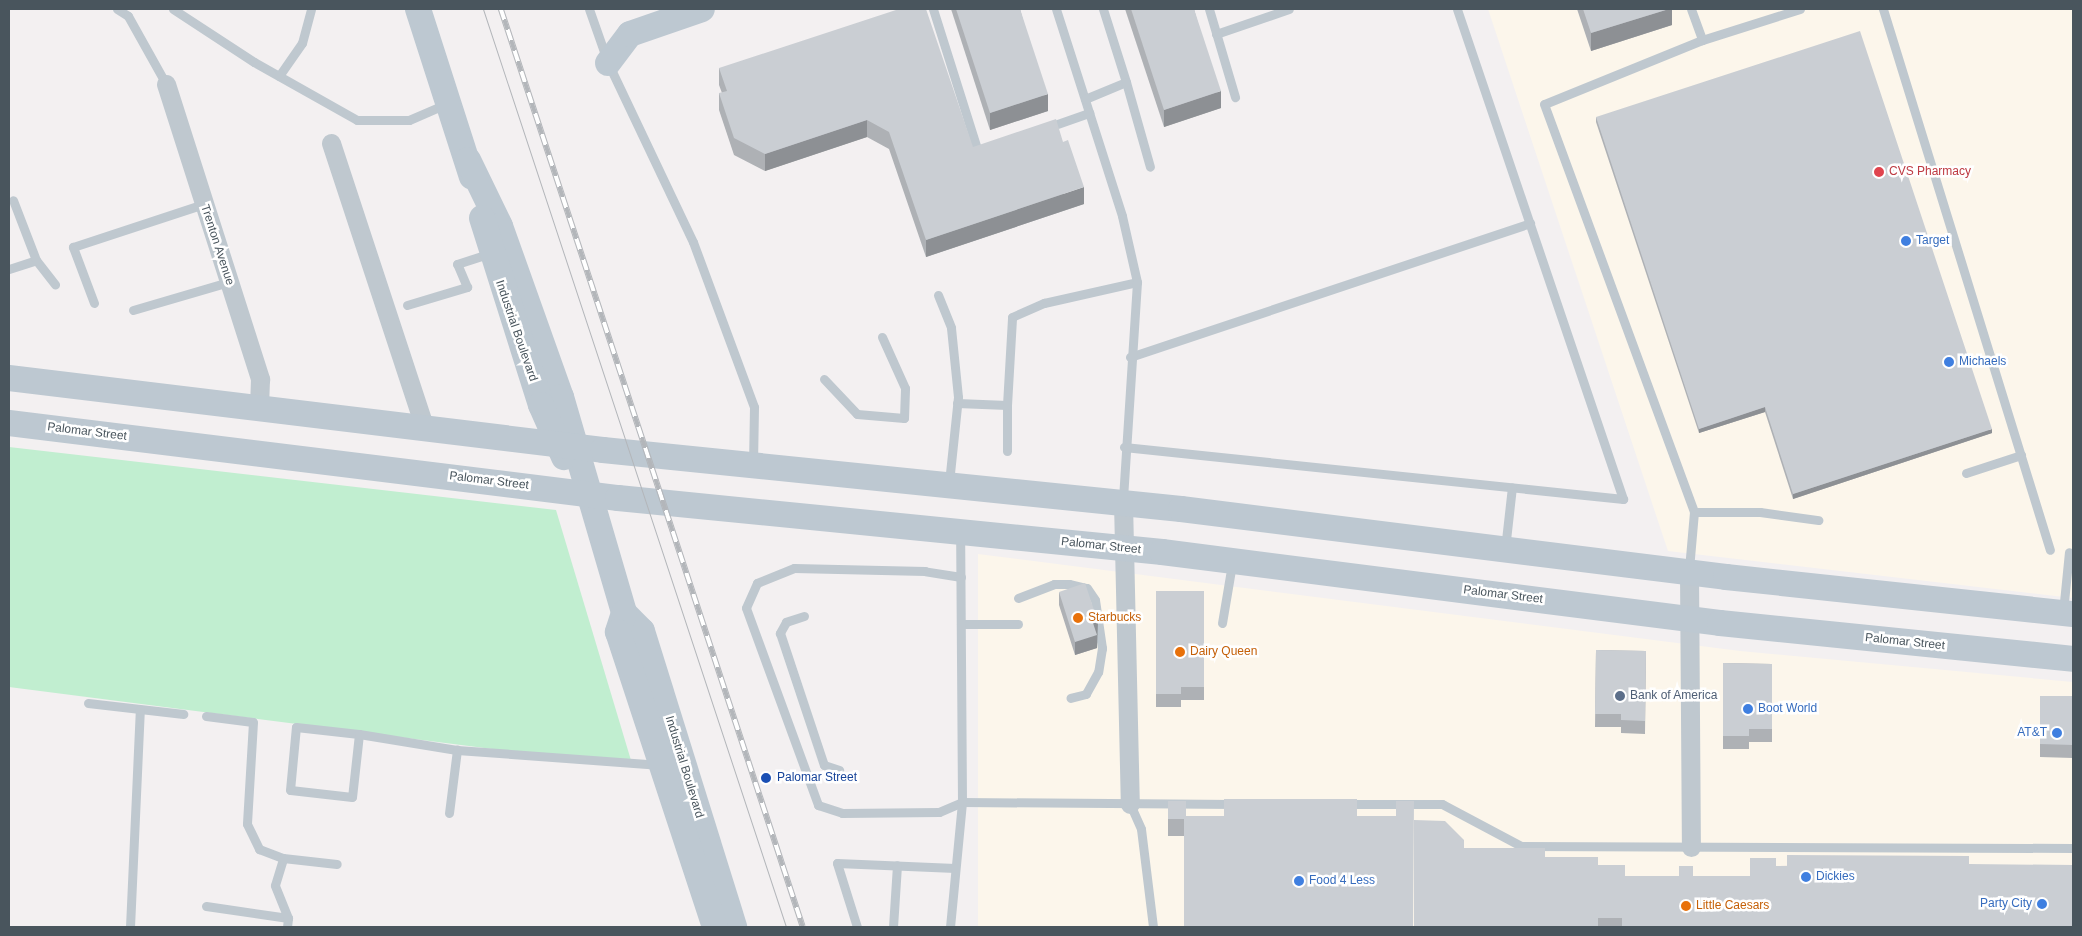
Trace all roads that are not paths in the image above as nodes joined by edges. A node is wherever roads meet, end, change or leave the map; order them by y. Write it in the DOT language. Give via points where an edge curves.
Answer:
graph roads {
  1 [pos="117,9"];
  2 [pos="173,9"];
  3 [pos="311,9"];
  4 [pos="418,9"];
  5 [pos="589,9"];
  6 [pos="702,9"];
  7 [pos="933,9"];
  8 [pos="1056,9"];
  9 [pos="1103,9"];
  10 [pos="1209,9"];
  11 [pos="1289,9"];
  12 [pos="1457,9"];
  13 [pos="1692,9"];
  14 [pos="1800,9"];
  15 [pos="1883,9"];
  16 [pos="1216,34"];
  17 [pos="1702,40"];
  18 [pos="608,63"];
  19 [pos="279,76"];
  20 [pos="1126,82"];
  21 [pos="166,84"];
  22 [pos="1235,97"];
  23 [pos="1085,99"];
  24 [pos="449,103"];
  25 [pos="1089,113"];
  26 [pos="1034,133"];
  27 [pos="330,143"];
  28 [pos="996,146"];
  29 [pos="468,160"];
  30 [pos="1150,168"];
  31 [pos="13,200"];
  32 [pos="204,204"];
  33 [pos="1530,223"];
  34 [pos="490,253"];
  35 [pos="36,260"];
  36 [pos="9,269"];
  37 [pos="229,282"];
  38 [pos="1137,282"];
  39 [pos="55,284"];
  40 [pos="938,295"];
  41 [pos="94,303"];
  42 [pos="407,305"];
  43 [pos="133,310"];
  44 [pos="882,337"];
  45 [pos="1130,357"];
  46 [pos="9,378"];
  47 [pos="824,379"];
  48 [pos="70,385"];
  49 [pos="9,392"];
  50 [pos="957,403"];
  51 [pos="1007,404"];
  52 [pos="259,406"];
  53 [pos="9,423"];
  54 [pos="424,426"];
  55 [pos="567,446"];
  56 [pos="1124,446"];
  57 [pos="1007,451"];
  58 [pos="2021,455"];
  59 [pos="752,464"];
  60 [pos="1966,472"];
  61 [pos="948,485"];
  62 [pos="1512,487"];
  63 [pos="588,493"];
  64 [pos="1123,502"];
  65 [pos="1694,512"];
  66 [pos="1818,520"];
  67 [pos="960,532"];
  68 [pos="1125,548"];
  69 [pos="1505,549"];
  70 [pos="2050,550"];
  71 [pos="2069,552"];
  72 [pos="1232,561"];
  73 [pos="1689,572"];
  74 [pos="961,577"];
  75 [pos="1018,598"];
  76 [pos="624,613"];
  77 [pos="2068,613"];
  78 [pos="804,616"];
  79 [pos="1690,617"];
  80 [pos="1222,623"];
  81 [pos="961,624"];
  82 [pos="1018,624"];
  83 [pos="2073,659"];
  84 [pos="1070,698"];
  85 [pos="88,703"];
  86 [pos="140,709"];
  87 [pos="183,714"];
  88 [pos="206,716"];
  89 [pos="360,734"];
  90 [pos="457,750"];
  91 [pos="661,765"];
  92 [pos="839,770"];
  93 [pos="962,802"];
  94 [pos="1130,804"];
  95 [pos="1251,804"];
  96 [pos="1333,804"];
  97 [pos="450,813"];
  98 [pos="1692,847"];
  99 [pos="2073,848"];
  100 [pos="282,858"];
  101 [pos="337,864"];
  102 [pos="897,865"];
  103 [pos="955,868"];
  104 [pos="206,906"];
  105 [pos="288,923"];
  106 [pos="130,927"];
  107 [pos="715,927"];
  108 [pos="734,927"];
  109 [pos="857,927"];
  110 [pos="893,927"];
  111 [pos="950,927"];
  112 [pos="1153,927"];
  1 -- 21 [label="lane" via="128,16"];
  2 -- 19 [label="lane"];
  3 -- 19 [label="lane" via="302,43"];
  4 -- 24 [label="main road, Industrial Boulevard"];
  5 -- 18 [label="lane"];
  6 -- 18 [label="main road" via="630,34"];
  7 -- 28 [label="lane" via="978,152"];
  8 -- 23 [label="lane"];
  9 -- 20 [label="lane"];
  10 -- 16 [label="lane"];
  11 -- 16 [label="lane"];
  12 -- 33 [label="lane"];
  13 -- 17 [label="lane"];
  14 -- 17 [label="lane"];
  15 -- 58 [label="lane"];
  16 -- 22 [label="lane"];
  17 -- 65 [label="lane" via="1544,104"];
  18 -- 59 [label="lane" via="693,242 754,407"];
  19 -- 24 [label="lane" via="357,120 409,120"];
  20 -- 23 [label="lane"];
  20 -- 30 [label="lane"];
  21 -- 32 [label="street, Trenton Avenue"];
  23 -- 25 [label="lane"];
  24 -- 29 [label="main road, Industrial Boulevard"];
  25 -- 26 [label="lane"];
  25 -- 38 [label="lane"];
  27 -- 54 [label="street"];
  29 -- 34 [label="main road, Industrial Boulevard"];
  29 -- 55 [label="main road, Industrial Boulevard" via="500,226"];
  31 -- 35 [label="lane"];
  32 -- 37 [label="street, Trenton Avenue"];
  32 -- 41 [label="lane" via="73,247"];
  33 -- 45 [label="lane"];
  33 -- 62 [label="lane" via="1623,499"];
  34 -- 42 [label="lane" via="457,264 467,287"];
  34 -- 55 [label="main road, Industrial Boulevard"];
  35 -- 36 [label="lane"];
  35 -- 39 [label="lane"];
  37 -- 43 [label="lane"];
  37 -- 52 [label="street, Trenton Avenue" via="260,379"];
  38 -- 45 [label="lane"];
  38 -- 51 [label="lane" via="1044,303 1012,317"];
  40 -- 50 [label="lane" via="951,328"];
  44 -- 47 [label="lane" via="905,388 904,418 857,414"];
  45 -- 56 [label="lane"];
  46 -- 48 [label="main road"];
  48 -- 49 [label="main road"];
  48 -- 52 [label="main road"];
  50 -- 51 [label="lane"];
  50 -- 61 [label="lane"];
  51 -- 57 [label="lane"];
  52 -- 54 [label="main road"];
  53 -- 63 [label="main road, Palomar Street"];
  54 -- 55 [label="main road"];
  55 -- 59 [label="main road"];
  55 -- 63 [label="main road, Industrial Boulevard"];
  56 -- 62 [label="lane"];
  56 -- 64 [label="lane"];
  58 -- 60 [label="lane"];
  58 -- 70 [label="lane"];
  59 -- 61 [label="main road"];
  61 -- 64 [label="main road"];
  62 -- 69 [label="lane"];
  63 -- 67 [label="main road, Palomar Street"];
  63 -- 76 [label="main road, Industrial Boulevard"];
  64 -- 68 [label="street"];
  64 -- 69 [label="main road"];
  65 -- 66 [label="lane" via="1760,512"];
  65 -- 73 [label="lane"];
  67 -- 68 [label="main road, Palomar Street"];
  67 -- 74 [label="lane"];
  68 -- 72 [label="main road, Palomar Street"];
  68 -- 94 [label="street"];
  69 -- 73 [label="main road"];
  71 -- 77 [label="lane"];
  72 -- 79 [label="main road, Palomar Street"];
  72 -- 80 [label="lane"];
  73 -- 77 [label="main road"];
  73 -- 79 [label="street"];
  74 -- 81 [label="lane"];
  74 -- 93 [label="lane" via="925,571 794,568 757,583 746,608 818,805 842,813 929,812"];
  75 -- 84 [label="lane" via="1054,584 1069,584 1087,588 1095,600 1102,648 1098,672 1086,694"];
  76 -- 91 [label="main road, Industrial Boulevard" via="618,632"];
  76 -- 108 [label="main road, Industrial Boulevard" via="642,631"];
  78 -- 92 [label="lane" via="786,622 780,633 824,765"];
  79 -- 83 [label="main road, Palomar Street"];
  79 -- 98 [label="street"];
  81 -- 82 [label="lane"];
  81 -- 93 [label="lane"];
  85 -- 86 [label="lane"];
  86 -- 87 [label="lane"];
  86 -- 106 [label="lane"];
  88 -- 100 [label="lane" via="253,722 247,824 259,849"];
  89 -- 89 [label="lane" via="352,797 290,790 296,726"];
  89 -- 90 [label="lane"];
  90 -- 91 [label="lane" via="633,767"];
  90 -- 97 [label="lane"];
  91 -- 107 [label="main road, Industrial Boulevard"];
  93 -- 94 [label="lane"];
  93 -- 103 [label="lane"];
  94 -- 95 [label="lane"];
  94 -- 112 [label="lane" via="1141,829"];
  96 -- 98 [label="lane" via="1442,804 1521,846"];
  98 -- 99 [label="lane"];
  100 -- 101 [label="lane"];
  100 -- 105 [label="lane" via="275,885"];
  102 -- 103 [label="lane"];
  102 -- 109 [label="lane" via="838,863"];
  102 -- 110 [label="lane"];
  103 -- 111 [label="lane"];
  104 -- 105 [label="lane"];
}
